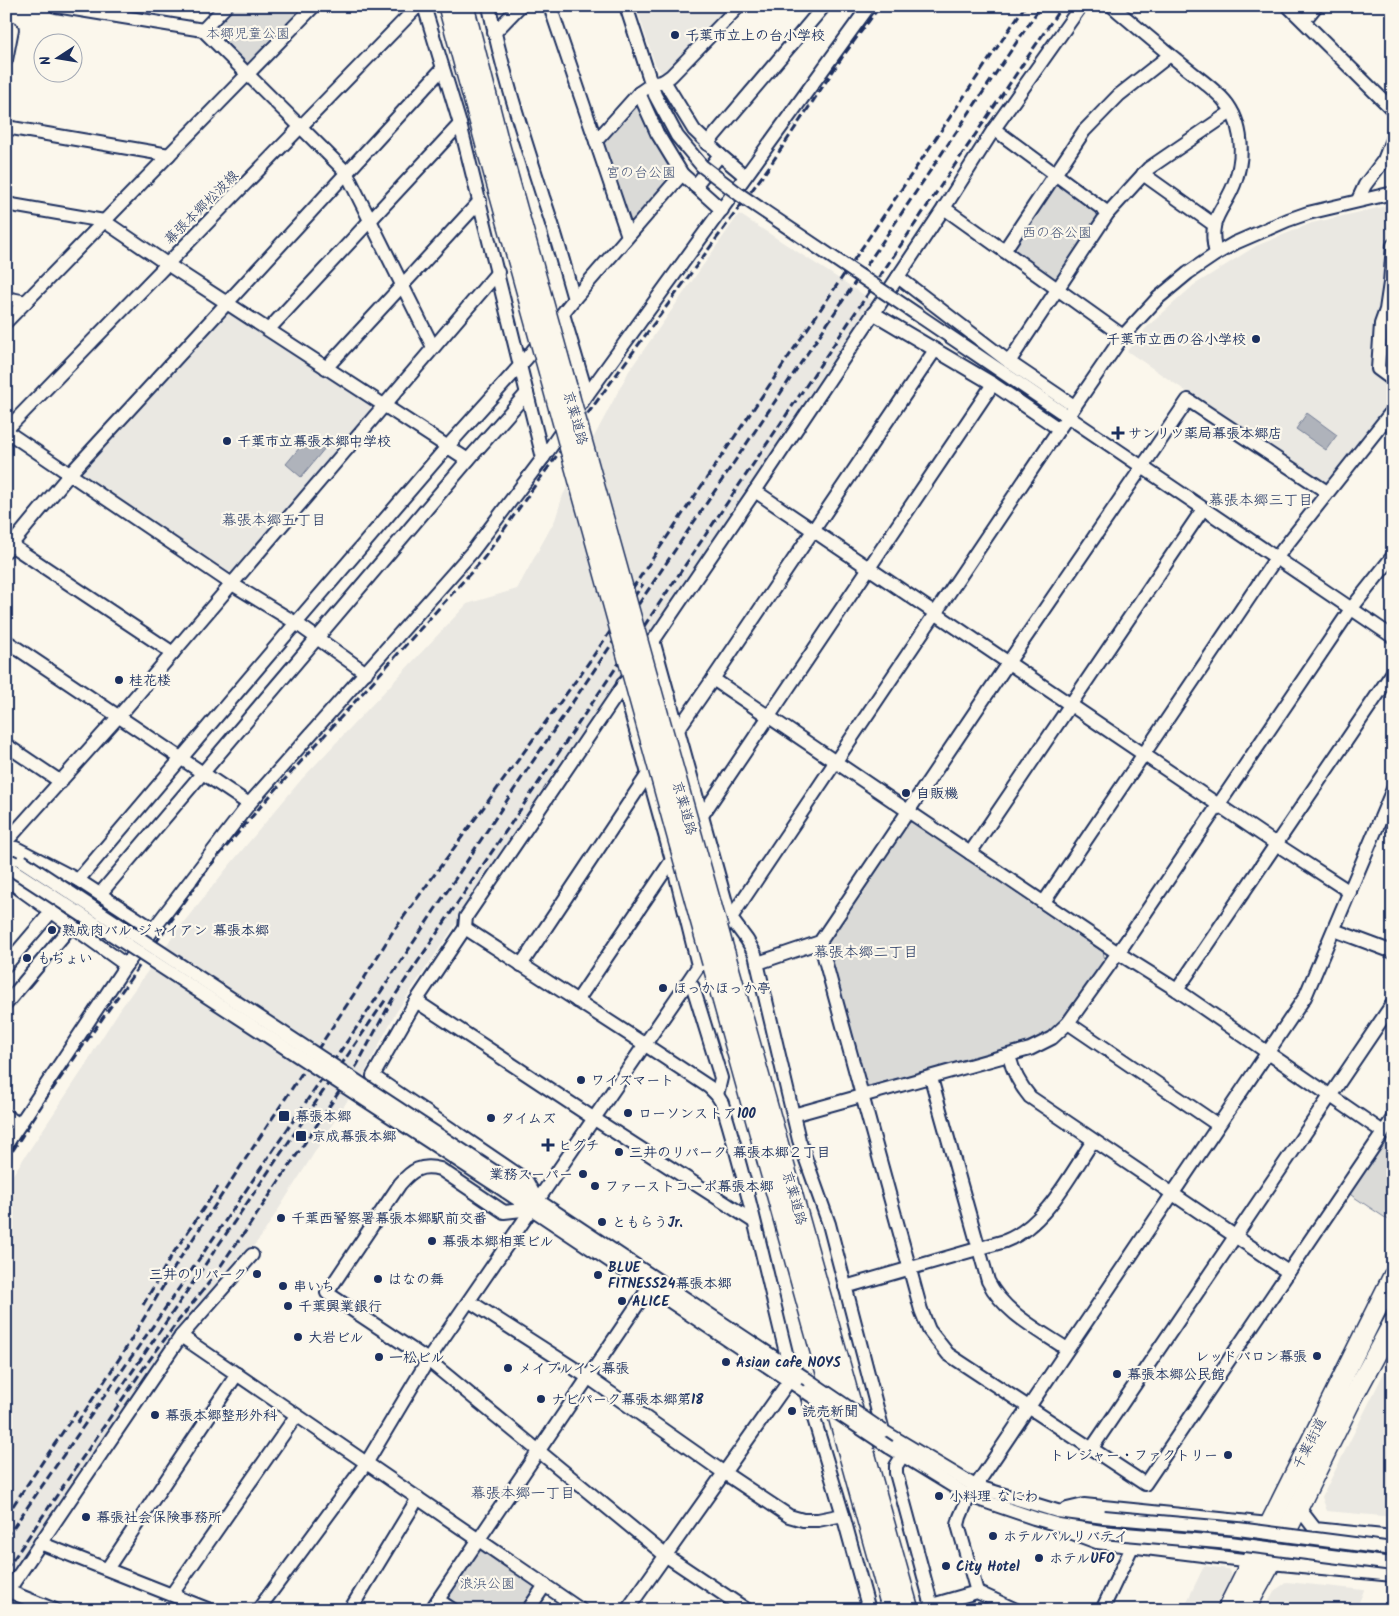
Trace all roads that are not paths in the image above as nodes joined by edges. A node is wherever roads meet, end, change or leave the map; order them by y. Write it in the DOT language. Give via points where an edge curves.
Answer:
graph roads {
  1 [pos="56,6"];
  2 [pos="226,6"];
  3 [pos="314,6"];
  4 [pos="418,6"];
  5 [pos="424,6"];
  6 [pos="448,6"];
  7 [pos="464,6"];
  8 [pos="489,6"];
  9 [pos="520,6"];
  10 [pos="550,6"];
  11 [pos="626,6"];
  12 [pos="739,6"];
  13 [pos="824,6"];
  14 [pos="869,6"];
  15 [pos="1080,6"];
  16 [pos="1112,6"];
  17 [pos="1288,6"];
  18 [pos="1316,6"];
  19 [pos="1304,21"];
  20 [pos="12,29"];
  21 [pos="203,30"];
  22 [pos="494,33"];
  23 [pos="1170,55"];
  24 [pos="6,60"];
  25 [pos="442,69"];
  26 [pos="248,75"];
  27 [pos="658,83"];
  28 [pos="639,93"];
  29 [pos="1393,110"];
  30 [pos="1231,112"];
  31 [pos="460,124"];
  32 [pos="6,127"];
  33 [pos="301,128"];
  34 [pos="994,129"];
  35 [pos="1393,138"];
  36 [pos="596,141"];
  37 [pos="707,144"];
  38 [pos="494,148"];
  39 [pos="169,155"];
  40 [pos="720,155"];
  41 [pos="1389,163"];
  42 [pos="346,172"];
  43 [pos="682,174"];
  44 [pos="1056,174"];
  45 [pos="1143,174"];
  46 [pos="745,176"];
  47 [pos="695,186"];
  48 [pos="1393,193"];
  49 [pos="1358,200"];
  50 [pos="480,201"];
  51 [pos="6,204"];
  52 [pos="944,208"];
  53 [pos="722,210"];
  54 [pos="1108,213"];
  55 [pos="104,221"];
  56 [pos="370,221"];
  57 [pos="1213,224"];
  58 [pos="628,236"];
  59 [pos="1393,245"];
  60 [pos="1004,251"];
  61 [pos="1216,254"];
  62 [pos="167,264"];
  63 [pos="498,272"];
  64 [pos="898,276"];
  65 [pos="402,285"];
  66 [pos="1058,289"];
  67 [pos="6,298"];
  68 [pos="574,299"];
  69 [pos="26,302"];
  70 [pos="227,302"];
  71 [pos="873,313"];
  72 [pos="563,314"];
  73 [pos="6,322"];
  74 [pos="269,329"];
  75 [pos="1123,336"];
  76 [pos="433,347"];
  77 [pos="935,350"];
  78 [pos="1009,362"];
  79 [pos="520,365"];
  80 [pos="326,368"];
  81 [pos="1393,380"];
  82 [pos="993,384"];
  83 [pos="527,393"];
  84 [pos="587,395"];
  85 [pos="384,404"];
  86 [pos="1074,406"];
  87 [pos="1393,410"];
  88 [pos="1067,417"];
  89 [pos="1058,429"];
  90 [pos="6,431"];
  91 [pos="447,447"];
  92 [pos="543,458"];
  93 [pos="468,460"];
  94 [pos="1141,467"];
  95 [pos="69,475"];
  96 [pos="755,491"];
  97 [pos="1327,492"];
  98 [pos="1203,509"];
  99 [pos="813,530"];
  100 [pos="9,548"];
  101 [pos="1393,556"];
  102 [pos="1276,558"];
  103 [pos="869,568"];
  104 [pos="232,584"];
  105 [pos="1351,609"];
  106 [pos="935,613"];
  107 [pos="296,624"];
  108 [pos="1393,637"];
  109 [pos="316,638"];
  110 [pos="653,640"];
  111 [pos="6,641"];
  112 [pos="172,653"];
  113 [pos="1008,662"];
  114 [pos="1393,672"];
  115 [pos="366,674"];
  116 [pos="713,679"];
  117 [pos="623,684"];
  118 [pos="1069,704"];
  119 [pos="118,716"];
  120 [pos="768,717"];
  121 [pos="677,730"];
  122 [pos="6,745"];
  123 [pos="1144,754"];
  124 [pos="182,759"];
  125 [pos="835,761"];
  126 [pos="202,772"];
  127 [pos="648,774"];
  128 [pos="61,782"];
  129 [pos="1393,789"];
  130 [pos="250,804"];
  131 [pos="1219,804"];
  132 [pos="908,811"];
  133 [pos="701,817"];
  134 [pos="6,842"];
  135 [pos="1276,844"];
  136 [pos="6,849"];
  137 [pos="970,852"];
  138 [pos="672,860"];
  139 [pos="12,869"];
  140 [pos="78,880"];
  141 [pos="1350,892"];
  142 [pos="100,894"];
  143 [pos="1044,902"];
  144 [pos="52,912"];
  145 [pos="730,917"];
  146 [pos="72,925"];
  147 [pos="465,928"];
  148 [pos="153,929"];
  149 [pos="1334,930"];
  150 [pos="820,942"];
  151 [pos="1393,952"];
  152 [pos="1118,953"];
  153 [pos="712,960"];
  154 [pos="758,963"];
  155 [pos="6,965"];
  156 [pos="126,965"];
  157 [pos="521,965"];
  158 [pos="687,983"];
  159 [pos="1177,990"];
  160 [pos="416,1001"];
  161 [pos="577,1001"];
  162 [pos="1393,1003"];
  163 [pos="6,1004"];
  164 [pos="1068,1023"];
  165 [pos="644,1044"];
  166 [pos="1267,1053"];
  167 [pos="1009,1056"];
  168 [pos="931,1078"];
  169 [pos="717,1095"];
  170 [pos="862,1096"];
  171 [pos="1330,1096"];
  172 [pos="793,1115"];
  173 [pos="6,1116"];
  174 [pos="593,1118"];
  175 [pos="1393,1118"];
  176 [pos="19,1124"];
  177 [pos="1218,1125"];
  178 [pos="1383,1132"];
  179 [pos="1093,1141"];
  180 [pos="6,1145"];
  181 [pos="1173,1193"];
  182 [pos="534,1205"];
  183 [pos="753,1221"];
  184 [pos="1236,1236"];
  185 [pos="979,1249"];
  186 [pos="252,1255"];
  187 [pos="910,1267"];
  188 [pos="1288,1272"];
  189 [pos="1393,1276"];
  190 [pos="845,1286"];
  191 [pos="648,1288"];
  192 [pos="469,1301"];
  193 [pos="1393,1323"];
  194 [pos="181,1336"];
  195 [pos="1067,1350"];
  196 [pos="428,1360"];
  197 [pos="237,1374"];
  198 [pos="790,1375"];
  199 [pos="589,1378"];
  200 [pos="806,1392"];
  201 [pos="1029,1406"];
  202 [pos="296,1416"];
  203 [pos="883,1431"];
  204 [pos="1092,1448"];
  205 [pos="538,1452"];
  206 [pos="903,1456"];
  207 [pos="367,1462"];
  208 [pos="723,1472"];
  209 [pos="972,1491"];
  210 [pos="418,1498"];
  211 [pos="1298,1507"];
  212 [pos="1057,1511"];
  213 [pos="843,1515"];
  214 [pos="1269,1524"];
  215 [pos="1059,1525"];
  216 [pos="479,1540"];
  217 [pos="1392,1540"];
  218 [pos="40,1542"];
  219 [pos="1280,1545"];
  220 [pos="1132,1547"];
  221 [pos="665,1555"];
  222 [pos="1251,1561"];
  223 [pos="1271,1563"];
  224 [pos="1393,1564"];
  225 [pos="107,1569"];
  226 [pos="1393,1575"];
  227 [pos="545,1585"];
  228 [pos="903,1590"];
  229 [pos="977,1592"];
  230 [pos="172,1594"];
  231 [pos="434,1605"];
  232 [pos="927,1608"];
  233 [pos="55,1610"];
  234 [pos="210,1610"];
  235 [pos="258,1610"];
  236 [pos="350,1610"];
  237 [pos="453,1610"];
  238 [pos="528,1610"];
  239 [pos="581,1610"];
  240 [pos="627,1610"];
  241 [pos="747,1610"];
  242 [pos="869,1610"];
  243 [pos="892,1610"];
  244 [pos="909,1610"];
  245 [pos="1016,1610"];
  246 [pos="1102,1610"];
  247 [pos="1226,1610"];
  248 [pos="1246,1610"];
  1 -- 21 [label="street"];
  2 -- 21 [label="street"];
  3 -- 26 [label="street"];
  4 -- 33 [label="street, 幕張本郷松波線"];
  5 -- 25 [label="street"];
  6 -- 38 [label="highway, 京葉道路"];
  7 -- 38 [label="highway, 京葉道路"];
  8 -- 22 [label="street"];
  9 -- 22 [label="street"];
  10 -- 36 [label="street"];
  11 -- 27 [label="street"];
  12 -- 27 [label="street"];
  13 -- 37 [label="street"];
  14 -- 46 [label="street"];
  15 -- 34 [label="street"];
  16 -- 23 [label="street"];
  17 -- 19 [label="street"];
  18 -- 19 [label="street"];
  19 -- 29 [label="street"];
  20 -- 24 [label="street"];
  21 -- 26 [label="street"];
  22 -- 68 [label="street"];
  23 -- 30 [label="street" via="1222,98"];
  23 -- 44 [label="street" via="1102,111 1084,131"];
  25 -- 31 [label="street"];
  25 -- 42 [label="street"];
  26 -- 33 [label="street"];
  26 -- 39 [label="street"];
  27 -- 28 [label="street"];
  27 -- 37 [label="street"];
  27 -- 88 [label="street, bridge" via="655,95 677,136 702,166 740,196"];
  28 -- 36 [label="street"];
  28 -- 43 [label="street" via="657,133"];
  30 -- 45 [label="street"];
  30 -- 57 [label="street" via="1241,139 1240,166 1236,181"];
  31 -- 50 [label="street"];
  31 -- 56 [label="street"];
  32 -- 39 [label="street"];
  33 -- 42 [label="street"];
  33 -- 62 [label="street, 幕張本郷松波線"];
  34 -- 44 [label="street"];
  34 -- 52 [label="street"];
  35 -- 41 [label="street"];
  36 -- 58 [label="street"];
  37 -- 40 [label="street"];
  38 -- 153 [label="highway, 京葉道路, bridge"];
  39 -- 55 [label="street"];
  40 -- 46 [label="street"];
  40 -- 47 [label="street"];
  41 -- 49 [label="street" via="1365,185"];
  42 -- 56 [label="street"];
  42 -- 70 [label="street"];
  43 -- 47 [label="street"];
  43 -- 58 [label="street"];
  44 -- 54 [label="street"];
  44 -- 60 [label="street"];
  45 -- 54 [label="street"];
  45 -- 57 [label="street"];
  46 -- 53 [label="street"];
  47 -- 53 [label="street"];
  48 -- 49 [label="street"];
  49 -- 61 [label="street" via="1288,220"];
  50 -- 63 [label="street"];
  50 -- 65 [label="street"];
  51 -- 55 [label="street"];
  52 -- 60 [label="street"];
  52 -- 64 [label="street"];
  53 -- 84 [label="street"];
  54 -- 66 [label="street"];
  55 -- 62 [label="street"];
  55 -- 69 [label="street"];
  56 -- 65 [label="street"];
  56 -- 74 [label="street"];
  57 -- 61 [label="street"];
  58 -- 68 [label="street"];
  59 -- 81 [label="street" via="1378,369"];
  60 -- 66 [label="street"];
  61 -- 75 [label="street" via="1158,298"];
  62 -- 70 [label="street"];
  62 -- 90 [label="street, 幕張本郷松波線"];
  63 -- 76 [label="street"];
  63 -- 79 [label="street"];
  64 -- 71 [label="street"];
  64 -- 78 [label="street"];
  65 -- 76 [label="street"];
  65 -- 80 [label="street"];
  66 -- 75 [label="street"];
  66 -- 78 [label="street"];
  67 -- 69 [label="street"];
  68 -- 72 [label="street"];
  69 -- 73 [label="street"];
  70 -- 74 [label="street"];
  70 -- 95 [label="street"];
  71 -- 77 [label="street"];
  71 -- 96 [label="street"];
  72 -- 79 [label="street"];
  72 -- 84 [label="street"];
  74 -- 80 [label="street"];
  75 -- 86 [label="street"];
  76 -- 85 [label="street"];
  77 -- 82 [label="street"];
  77 -- 99 [label="street"];
  78 -- 86 [label="street"];
  79 -- 83 [label="street"];
  79 -- 91 [label="street"];
  80 -- 85 [label="street"];
  82 -- 89 [label="street"];
  82 -- 103 [label="street"];
  83 -- 92 [label="street"];
  83 -- 93 [label="street"];
  84 -- 92 [label="street"];
  85 -- 91 [label="street"];
  85 -- 104 [label="street"];
  86 -- 88 [label="street"];
  87 -- 97 [label="street"];
  88 -- 89 [label="street"];
  88 -- 94 [label="street"];
  89 -- 106 [label="street"];
  90 -- 95 [label="street"];
  91 -- 93 [label="street"];
  91 -- 107 [label="street"];
  92 -- 115 [label="street" via="472,552"];
  93 -- 109 [label="street"];
  94 -- 97 [label="street" via="1188,400"];
  94 -- 98 [label="street"];
  94 -- 113 [label="street"];
  95 -- 100 [label="street"];
  95 -- 104 [label="street"];
  96 -- 99 [label="street"];
  96 -- 110 [label="street"];
  97 -- 102 [label="street"];
  98 -- 102 [label="street"];
  98 -- 118 [label="street"];
  99 -- 103 [label="street"];
  99 -- 116 [label="street"];
  100 -- 112 [label="street"];
  101 -- 105 [label="street"];
  102 -- 105 [label="street"];
  102 -- 123 [label="street"];
  103 -- 106 [label="street"];
  103 -- 120 [label="street"];
  104 -- 107 [label="street"];
  104 -- 112 [label="street"];
  105 -- 108 [label="street"];
  105 -- 131 [label="street"];
  106 -- 113 [label="street"];
  106 -- 125 [label="street"];
  107 -- 109 [label="street"];
  107 -- 124 [label="street"];
  109 -- 115 [label="street"];
  109 -- 126 [label="street"];
  110 -- 117 [label="street"];
  110 -- 121 [label="street"];
  111 -- 119 [label="street"];
  112 -- 119 [label="street"];
  113 -- 118 [label="street"];
  113 -- 132 [label="street"];
  114 -- 135 [label="street"];
  115 -- 130 [label="street"];
  116 -- 120 [label="street"];
  116 -- 121 [label="street"];
  117 -- 127 [label="street"];
  117 -- 147 [label="street" via="466,917"];
  118 -- 123 [label="street"];
  118 -- 137 [label="street"];
  119 -- 124 [label="street"];
  119 -- 128 [label="street"];
  120 -- 125 [label="street"];
  120 -- 133 [label="street"];
  121 -- 133 [label="street"];
  122 -- 128 [label="street"];
  123 -- 131 [label="street"];
  123 -- 143 [label="street"];
  124 -- 126 [label="street"];
  124 -- 140 [label="street"];
  125 -- 132 [label="street"];
  125 -- 145 [label="street"];
  126 -- 130 [label="street"];
  126 -- 142 [label="street"];
  127 -- 138 [label="street"];
  127 -- 157 [label="street"];
  128 -- 134 [label="street"];
  129 -- 141 [label="street"];
  130 -- 148 [label="street"];
  131 -- 135 [label="street"];
  131 -- 152 [label="street"];
  132 -- 137 [label="street"];
  132 -- 150 [label="street"];
  133 -- 145 [label="street"];
  135 -- 141 [label="street"];
  135 -- 159 [label="street"];
  136 -- 139 [label="street"];
  136 -- 140 [label="street" via="16,848"];
  137 -- 143 [label="street"];
  138 -- 153 [label="street"];
  138 -- 161 [label="street"];
  139 -- 144 [label="street"];
  139 -- 182 [label="street, bridge"];
  140 -- 142 [label="street"];
  141 -- 149 [label="street"];
  142 -- 148 [label="street"];
  143 -- 152 [label="street"];
  144 -- 146 [label="street"];
  144 -- 155 [label="street"];
  145 -- 153 [label="street"];
  145 -- 154 [label="street" via="747,940"];
  146 -- 156 [label="street"];
  146 -- 163 [label="street"];
  147 -- 157 [label="street"];
  147 -- 160 [label="street"];
  148 -- 156 [label="street"];
  149 -- 151 [label="street"];
  149 -- 166 [label="street" via="1306,996"];
  150 -- 154 [label="street"];
  150 -- 170 [label="street"];
  152 -- 159 [label="street"];
  152 -- 164 [label="street"];
  153 -- 158 [label="street"];
  153 -- 228 [label="highway, 京葉道路"];
  153 -- 243 [label="highway, 京葉道路"];
  154 -- 172 [label="street"];
  156 -- 176 [label="street"];
  157 -- 161 [label="street"];
  158 -- 165 [label="street"];
  158 -- 169 [label="street" via="693,987 721,1078"];
  159 -- 166 [label="street"];
  160 -- 174 [label="street"];
  160 -- 182 [label="street" via="373,1076 526,1180"];
  161 -- 165 [label="street"];
  162 -- 171 [label="street"];
  164 -- 167 [label="street" via="1052,1038"];
  164 -- 177 [label="street"];
  165 -- 169 [label="street"];
  165 -- 174 [label="street"];
  166 -- 171 [label="street"];
  166 -- 177 [label="street"];
  167 -- 168 [label="street"];
  167 -- 179 [label="street" via="1015,1076 1030,1097"];
  168 -- 170 [label="street"];
  168 -- 185 [label="street"];
  169 -- 183 [label="street" via="739,1159"];
  170 -- 172 [label="street"];
  170 -- 187 [label="street"];
  171 -- 178 [label="street"];
  171 -- 184 [label="street"];
  172 -- 190 [label="street" via="829,1224"];
  173 -- 176 [label="street"];
  174 -- 182 [label="street"];
  174 -- 183 [label="street"];
  175 -- 178 [label="street"];
  176 -- 180 [label="street"];
  177 -- 181 [label="street"];
  178 -- 188 [label="street"];
  179 -- 181 [label="street"];
  179 -- 185 [label="street" via="1038,1221 1014,1238"];
  181 -- 184 [label="street"];
  181 -- 195 [label="street"];
  182 -- 191 [label="street"];
  182 -- 192 [label="street"];
  182 -- 196 [label="street" via="504,1212 440,1169 431,1167 410,1172 400,1184 327,1293"];
  182 -- 198 [label="street"];
  183 -- 198 [label="street"];
  184 -- 188 [label="street"];
  184 -- 204 [label="street"];
  185 -- 187 [label="street"];
  185 -- 195 [label="street" via="988,1281 1008,1309"];
  186 -- 194 [label="street"];
  187 -- 190 [label="street"];
  187 -- 201 [label="street" via="924,1320 939,1344 948,1354"];
  188 -- 204 [label="street" via="1145,1484"];
  189 -- 214 [label="highway, 千葉街道"];
  190 -- 203 [label="street"];
  191 -- 198 [label="street"];
  191 -- 199 [label="street"];
  192 -- 196 [label="street"];
  192 -- 199 [label="street"];
  193 -- 211 [label="highway, 千葉街道"];
  194 -- 197 [label="street"];
  194 -- 218 [label="street"];
  195 -- 201 [label="street"];
  196 -- 205 [label="street"];
  196 -- 207 [label="street"];
  197 -- 202 [label="street"];
  197 -- 225 [label="street"];
  198 -- 200 [label="street"];
  198 -- 203 [label="street, bridge" via="805,1378"];
  198 -- 208 [label="street"];
  199 -- 205 [label="street"];
  199 -- 208 [label="street"];
  200 -- 206 [label="street, bridge"];
  200 -- 213 [label="street"];
  201 -- 204 [label="street"];
  201 -- 209 [label="street"];
  202 -- 207 [label="street"];
  202 -- 230 [label="street"];
  203 -- 209 [label="street"];
  205 -- 216 [label="street"];
  205 -- 221 [label="street"];
  206 -- 209 [label="street"];
  206 -- 232 [label="street" via="896,1466 896,1473"];
  207 -- 210 [label="street"];
  207 -- 235 [label="street"];
  208 -- 213 [label="street" via="789,1516 818,1520"];
  208 -- 221 [label="street"];
  209 -- 212 [label="street"];
  209 -- 215 [label="street" via="1025,1516"];
  209 -- 229 [label="street" via="958,1525"];
  210 -- 216 [label="street"];
  210 -- 236 [label="street"];
  211 -- 217 [label="street" via="1315,1528"];
  211 -- 219 [label="highway, 千葉街道"];
  212 -- 214 [label="street" via="1084,1505"];
  212 -- 217 [label="street, bridge"];
  213 -- 242 [label="street"];
  214 -- 222 [label="highway, 千葉街道"];
  215 -- 220 [label="street" via="1090,1540"];
  215 -- 224 [label="street, bridge"];
  216 -- 227 [label="street"];
  216 -- 231 [label="street"];
  218 -- 225 [label="street"];
  218 -- 233 [label="street" via="8,1591"];
  219 -- 222 [label="street" via="1260,1559"];
  219 -- 223 [label="highway, 千葉街道"];
  220 -- 222 [label="street"];
  220 -- 246 [label="street"];
  221 -- 240 [label="street"];
  221 -- 241 [label="street"];
  222 -- 247 [label="highway, 千葉街道"];
  223 -- 226 [label="street"];
  223 -- 248 [label="highway, 千葉街道"];
  225 -- 230 [label="street"];
  227 -- 238 [label="street"];
  227 -- 239 [label="street"];
  228 -- 232 [label="highway" via="914,1602"];
  228 -- 244 [label="highway, 京葉道路"];
  229 -- 232 [label="street"];
  229 -- 245 [label="street"];
  230 -- 234 [label="street"];
  231 -- 237 [label="street"];
}
